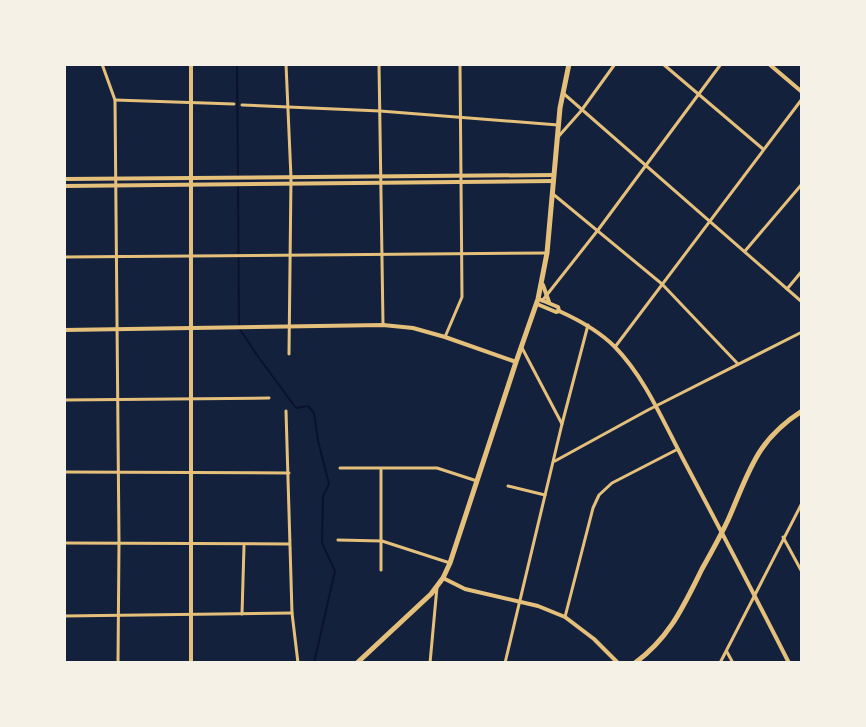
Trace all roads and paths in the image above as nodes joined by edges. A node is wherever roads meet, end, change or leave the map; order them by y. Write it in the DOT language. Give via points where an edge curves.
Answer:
graph roads {
  1 [pos="102,64"];
  2 [pos="191,64"];
  3 [pos="286,64"];
  4 [pos="379,64"];
  5 [pos="460,64"];
  6 [pos="569,64"];
  7 [pos="615,64"];
  8 [pos="663,64"];
  9 [pos="721,64"];
  10 [pos="769,64"];
  11 [pos="802,92"];
  12 [pos="563,93"];
  13 [pos="698,94"];
  14 [pos="802,99"];
  15 [pos="115,100"];
  16 [pos="191,102"];
  17 [pos="234,104"];
  18 [pos="242,105"];
  19 [pos="288,107"];
  20 [pos="380,111"];
  21 [pos="581,111"];
  22 [pos="460,118"];
  23 [pos="558,125"];
  24 [pos="558,138"];
  25 [pos="763,149"];
  26 [pos="645,165"];
  27 [pos="291,178"];
  28 [pos="554,178"];
  29 [pos="64,179"];
  30 [pos="460,180"];
  31 [pos="381,181"];
  32 [pos="116,182"];
  33 [pos="192,182"];
  34 [pos="802,184"];
  35 [pos="291,185"];
  36 [pos="64,186"];
  37 [pos="553,194"];
  38 [pos="709,222"];
  39 [pos="598,230"];
  40 [pos="744,252"];
  41 [pos="381,253"];
  42 [pos="547,253"];
  43 [pos="289,254"];
  44 [pos="462,254"];
  45 [pos="64,257"];
  46 [pos="191,257"];
  47 [pos="116,258"];
  48 [pos="802,271"];
  49 [pos="662,284"];
  50 [pos="787,289"];
  51 [pos="541,301"];
  52 [pos="802,302"];
  53 [pos="559,311"];
  54 [pos="383,325"];
  55 [pos="588,325"];
  56 [pos="290,326"];
  57 [pos="191,327"];
  58 [pos="64,330"];
  59 [pos="117,330"];
  60 [pos="802,332"];
  61 [pos="445,337"];
  62 [pos="521,346"];
  63 [pos="615,347"];
  64 [pos="289,354"];
  65 [pos="516,362"];
  66 [pos="738,364"];
  67 [pos="191,398"];
  68 [pos="269,398"];
  69 [pos="64,400"];
  70 [pos="117,400"];
  71 [pos="655,406"];
  72 [pos="286,411"];
  73 [pos="802,411"];
  74 [pos="562,424"];
  75 [pos="678,449"];
  76 [pos="555,461"];
  77 [pos="340,468"];
  78 [pos="381,468"];
  79 [pos="118,471"];
  80 [pos="64,472"];
  81 [pos="191,472"];
  82 [pos="289,473"];
  83 [pos="477,481"];
  84 [pos="508,486"];
  85 [pos="545,495"];
  86 [pos="802,503"];
  87 [pos="722,532"];
  88 [pos="783,537"];
  89 [pos="338,540"];
  90 [pos="382,541"];
  91 [pos="119,542"];
  92 [pos="64,543"];
  93 [pos="192,543"];
  94 [pos="244,544"];
  95 [pos="289,544"];
  96 [pos="450,563"];
  97 [pos="381,570"];
  98 [pos="802,572"];
  99 [pos="443,578"];
  100 [pos="437,587"];
  101 [pos="754,594"];
  102 [pos="519,602"];
  103 [pos="292,613"];
  104 [pos="191,614"];
  105 [pos="242,614"];
  106 [pos="64,616"];
  107 [pos="118,617"];
  108 [pos="565,617"];
  109 [pos="727,652"];
  110 [pos="118,663"];
  111 [pos="191,663"];
  112 [pos="298,663"];
  113 [pos="358,663"];
  114 [pos="430,663"];
  115 [pos="505,663"];
  116 [pos="618,663"];
  117 [pos="635,663"];
  118 [pos="720,663"];
  119 [pos="733,663"];
  120 [pos="789,663"];
  1 -- 15 [label="street"];
  2 -- 16 [label="street"];
  3 -- 19 [label="street"];
  4 -- 20 [label="street"];
  5 -- 22 [label="street"];
  6 -- 12 [label="main road"];
  7 -- 21 [label="street"];
  8 -- 13 [label="street"];
  9 -- 13 [label="street"];
  10 -- 11 [label="street"];
  12 -- 21 [label="street"];
  12 -- 23 [label="main road"];
  13 -- 25 [label="street"];
  13 -- 26 [label="street"];
  14 -- 25 [label="street"];
  15 -- 16 [label="street"];
  15 -- 32 [label="street"];
  16 -- 17 [label="street"];
  16 -- 33 [label="street"];
  18 -- 19 [label="street"];
  19 -- 20 [label="street"];
  19 -- 27 [label="street"];
  20 -- 22 [label="street"];
  20 -- 31 [label="street"];
  21 -- 24 [label="street"];
  21 -- 26 [label="street"];
  22 -- 23 [label="street"];
  22 -- 30 [label="street"];
  23 -- 24 [label="main road"];
  24 -- 28 [label="main road"];
  25 -- 38 [label="street"];
  26 -- 38 [label="street"];
  26 -- 39 [label="street"];
  27 -- 31 [label="street"];
  27 -- 33 [label="street"];
  27 -- 35 [label="street"];
  28 -- 30 [label="street"];
  28 -- 37 [label="main road"];
  29 -- 32 [label="street"];
  30 -- 31 [label="street"];
  30 -- 44 [label="street"];
  31 -- 35 [label="street"];
  31 -- 41 [label="street"];
  32 -- 33 [label="street"];
  32 -- 36 [label="street"];
  32 -- 47 [label="street"];
  33 -- 35 [label="street"];
  33 -- 46 [label="street"];
  34 -- 40 [label="street"];
  35 -- 43 [label="street"];
  37 -- 39 [label="street"];
  37 -- 42 [label="main road"];
  38 -- 40 [label="street"];
  38 -- 49 [label="street"];
  39 -- 49 [label="street"];
  39 -- 51 [label="street"];
  40 -- 50 [label="street"];
  41 -- 43 [label="street"];
  41 -- 44 [label="street"];
  41 -- 54 [label="street"];
  42 -- 44 [label="street"];
  42 -- 51 [label="main road"];
  43 -- 46 [label="street"];
  43 -- 56 [label="street"];
  44 -- 61 [label="street" via="462,297"];
  45 -- 47 [label="street"];
  46 -- 47 [label="street"];
  46 -- 57 [label="street"];
  47 -- 59 [label="street"];
  48 -- 50 [label="street"];
  49 -- 63 [label="street"];
  49 -- 66 [label="street"];
  50 -- 52 [label="street"];
  51 -- 53 [label="street"];
  51 -- 53 [label="street"];
  51 -- 62 [label="main road"];
  53 -- 55 [label="street"];
  54 -- 56 [label="street"];
  54 -- 61 [label="street"];
  55 -- 63 [label="street"];
  55 -- 74 [label="street"];
  56 -- 57 [label="street"];
  56 -- 64 [label="street"];
  57 -- 59 [label="street"];
  57 -- 67 [label="street"];
  58 -- 59 [label="street"];
  59 -- 70 [label="street"];
  60 -- 66 [label="street"];
  61 -- 65 [label="street"];
  62 -- 65 [label="main road"];
  62 -- 74 [label="street"];
  63 -- 71 [label="street"];
  65 -- 83 [label="main road"];
  66 -- 71 [label="street"];
  67 -- 68 [label="street"];
  67 -- 70 [label="street"];
  67 -- 81 [label="street"];
  69 -- 70 [label="street"];
  70 -- 79 [label="street"];
  71 -- 75 [label="street"];
  71 -- 76 [label="street"];
  72 -- 82 [label="street"];
  73 -- 87 [label="main road" via="778,428 756,455"];
  74 -- 76 [label="street"];
  75 -- 87 [label="street"];
  75 -- 108 [label="street" via="602,491"];
  76 -- 85 [label="street"];
  77 -- 78 [label="street"];
  78 -- 83 [label="street" via="443,469"];
  78 -- 90 [label="street"];
  79 -- 80 [label="street"];
  79 -- 81 [label="street"];
  79 -- 91 [label="street"];
  81 -- 82 [label="street"];
  81 -- 93 [label="street"];
  82 -- 95 [label="street"];
  83 -- 96 [label="main road"];
  84 -- 85 [label="street"];
  85 -- 102 [label="street"];
  86 -- 88 [label="street"];
  87 -- 101 [label="street"];
  87 -- 117 [label="main road" via="672,628"];
  88 -- 98 [label="street"];
  88 -- 101 [label="street"];
  89 -- 90 [label="street"];
  90 -- 96 [label="street"];
  90 -- 97 [label="street"];
  91 -- 92 [label="street"];
  91 -- 93 [label="street"];
  91 -- 107 [label="street"];
  93 -- 94 [label="street"];
  93 -- 104 [label="street"];
  94 -- 95 [label="street"];
  94 -- 105 [label="street"];
  95 -- 103 [label="street"];
  96 -- 99 [label="main road"];
  99 -- 100 [label="main road"];
  99 -- 102 [label="street"];
  100 -- 113 [label="main road"];
  100 -- 114 [label="street"];
  101 -- 109 [label="street"];
  101 -- 120 [label="street"];
  102 -- 108 [label="street"];
  102 -- 115 [label="street"];
  103 -- 105 [label="street"];
  103 -- 112 [label="street"];
  104 -- 105 [label="street"];
  104 -- 107 [label="street"];
  104 -- 111 [label="street"];
  106 -- 107 [label="street"];
  107 -- 110 [label="street"];
  108 -- 116 [label="street"];
  109 -- 118 [label="street"];
  109 -- 119 [label="street"];
}
